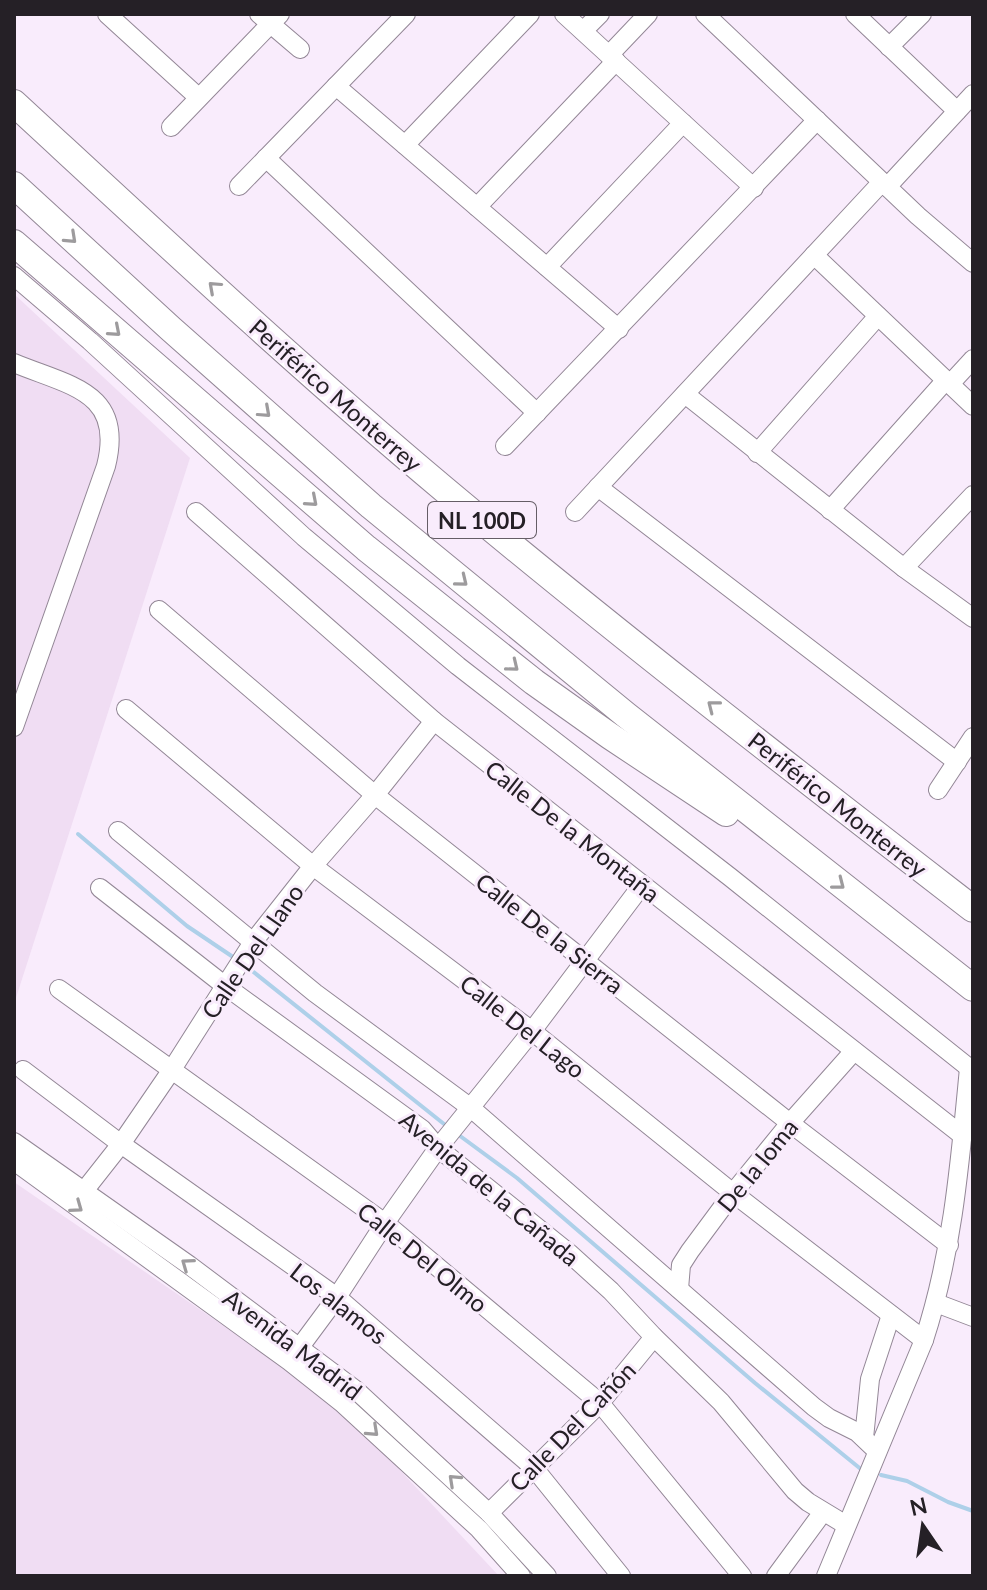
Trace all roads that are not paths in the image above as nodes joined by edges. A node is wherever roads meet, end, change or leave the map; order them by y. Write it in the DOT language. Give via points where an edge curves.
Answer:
graph roads {
  1 [pos="107,14"];
  2 [pos="406,14"];
  3 [pos="530,14"];
  4 [pos="564,14"];
  5 [pos="600,14"];
  6 [pos="648,14"];
  7 [pos="705,14"];
  8 [pos="855,14"];
  9 [pos="922,14"];
  10 [pos="270,17"];
  11 [pos="583,31"];
  12 [pos="889,47"];
  13 [pos="300,49"];
  14 [pos="612,58"];
  15 [pos="336,86"];
  16 [pos="973,94"];
  17 [pos="198,97"];
  18 [pos="14,103"];
  19 [pos="957,111"];
  20 [pos="817,120"];
  21 [pos="683,123"];
  22 [pos="171,127"];
  23 [pos="405,145"];
  24 [pos="266,158"];
  25 [pos="884,184"];
  26 [pos="14,185"];
  27 [pos="239,186"];
  28 [pos="754,188"];
  29 [pos="477,207"];
  30 [pos="14,243"];
  31 [pos="814,255"];
  32 [pos="973,262"];
  33 [pos="547,267"];
  34 [pos="14,276"];
  35 [pos="878,316"];
  36 [pos="619,329"];
  37 [pos="973,359"];
  38 [pos="14,363"];
  39 [pos="948,382"];
  40 [pos="685,394"];
  41 [pos="972,403"];
  42 [pos="537,413"];
  43 [pos="505,446"];
  44 [pos="757,453"];
  45 [pos="598,487"];
  46 [pos="973,495"];
  47 [pos="830,510"];
  48 [pos="196,512"];
  49 [pos="575,512"];
  50 [pos="904,568"];
  51 [pos="159,610"];
  52 [pos="973,618"];
  53 [pos="126,709"];
  54 [pos="434,721"];
  55 [pos="14,727"];
  56 [pos="973,737"];
  57 [pos="957,762"];
  58 [pos="938,790"];
  59 [pos="375,795"];
  60 [pos="118,831"];
  61 [pos="795,849"];
  62 [pos="313,866"];
  63 [pos="642,885"];
  64 [pos="100,888"];
  65 [pos="973,909"];
  66 [pos="251,946"];
  67 [pos="585,961"];
  68 [pos="229,978"];
  69 [pos="973,988"];
  70 [pos="59,989"];
  71 [pos="532,1031"];
  72 [pos="854,1051"];
  73 [pos="23,1070"];
  74 [pos="971,1070"];
  75 [pos="171,1071"];
  76 [pos="468,1112"];
  77 [pos="790,1123"];
  78 [pos="963,1136"];
  79 [pos="14,1142"];
  80 [pos="121,1144"];
  81 [pos="441,1144"];
  82 [pos="14,1161"];
  83 [pos="84,1191"];
  84 [pos="733,1193"];
  85 [pos="385,1223"];
  86 [pos="949,1245"];
  87 [pos="679,1289"];
  88 [pos="337,1297"];
  89 [pos="936,1303"];
  90 [pos="891,1315"];
  91 [pos="973,1317"];
  92 [pos="654,1337"];
  93 [pos="924,1340"];
  94 [pos="294,1355"];
  95 [pos="600,1403"];
  96 [pos="870,1444"];
  97 [pos="534,1468"];
  98 [pos="823,1512"];
  99 [pos="489,1513"];
  100 [pos="846,1525"];
  101 [pos="521,1576"];
  102 [pos="547,1576"];
  103 [pos="621,1576"];
  104 [pos="742,1576"];
  105 [pos="776,1576"];
  106 [pos="826,1576"];
  1 -- 17 [label="street"];
  2 -- 15 [label="street"];
  3 -- 23 [label="street"];
  4 -- 11 [label="street"];
  5 -- 11 [label="street"];
  6 -- 14 [label="street"];
  7 -- 20 [label="street"];
  8 -- 12 [label="street"];
  9 -- 12 [label="street"];
  10 -- 13 [label="street"];
  10 -- 17 [label="street"];
  11 -- 14 [label="street"];
  12 -- 19 [label="street"];
  14 -- 21 [label="street"];
  14 -- 29 [label="street"];
  15 -- 23 [label="street"];
  15 -- 24 [label="street"];
  16 -- 19 [label="street"];
  17 -- 22 [label="street"];
  65 -- 18 [label="highway, Periférico Monterrey / NL 100D, one-way" via="677,679 435,481 204,279"];
  19 -- 25 [label="street"];
  20 -- 25 [label="street"];
  20 -- 28 [label="street"];
  21 -- 28 [label="street"];
  21 -- 33 [label="street"];
  23 -- 29 [label="street"];
  24 -- 27 [label="street"];
  24 -- 42 [label="street"];
  25 -- 31 [label="street"];
  25 -- 32 [label="street"];
  26 -- 61 [label="highway, NL 100D, one-way" via="371,506"];
  28 -- 36 [label="street"];
  29 -- 33 [label="street"];
  30 -- 61 [label="highway, one-way" via="366,548 534,682 760,835"];
  31 -- 35 [label="street"];
  31 -- 40 [label="street"];
  33 -- 36 [label="street"];
  34 -- 74 [label="street" via="304,537 458,666"];
  35 -- 39 [label="street"];
  35 -- 44 [label="street"];
  36 -- 42 [label="street"];
  37 -- 39 [label="street"];
  38 -- 55 [label="street" via="83,391 106,414 111,431 106,466"];
  39 -- 41 [label="street"];
  39 -- 47 [label="street"];
  40 -- 44 [label="street"];
  40 -- 45 [label="street"];
  42 -- 43 [label="street"];
  44 -- 47 [label="street"];
  45 -- 49 [label="street"];
  45 -- 57 [label="street"];
  46 -- 50 [label="street"];
  47 -- 50 [label="street"];
  48 -- 54 [label="street, Calle De la Montaña"];
  50 -- 52 [label="street"];
  51 -- 59 [label="street, Calle De la Sierra"];
  53 -- 62 [label="street, Calle Del Lago"];
  54 -- 59 [label="street, Calle Del Llano"];
  54 -- 63 [label="street, Calle De la Montaña"];
  56 -- 57 [label="street"];
  57 -- 58 [label="street"];
  59 -- 62 [label="street, Calle Del Llano"];
  59 -- 67 [label="street, Calle De la Sierra"];
  60 -- 66 [label="street, Avenida de la Cañada"];
  61 -- 69 [label="highway, NL 100D, one-way"];
  62 -- 66 [label="street, Calle Del Llano"];
  62 -- 71 [label="street, Calle Del Lago"];
  63 -- 67 [label="street"];
  63 -- 72 [label="street, Calle De la Montaña"];
  64 -- 68 [label="street, Avenida de la Cañada"];
  66 -- 68 [label="street, Calle Del Llano"];
  66 -- 76 [label="street, Avenida de la Cañada"];
  67 -- 71 [label="street"];
  67 -- 77 [label="street, Calle De la Sierra"];
  68 -- 75 [label="street, Calle Del Llano"];
  68 -- 81 [label="street, Avenida de la Cañada"];
  70 -- 75 [label="street, Calle Del Olmo"];
  71 -- 76 [label="street"];
  71 -- 84 [label="street, Calle Del Lago"];
  72 -- 77 [label="street, De la loma"];
  72 -- 78 [label="street, Calle De la Montaña"];
  73 -- 80 [label="street, Los alamos"];
  74 -- 78 [label="street"];
  75 -- 80 [label="street, Calle Del Llano"];
  75 -- 85 [label="street, Calle Del Olmo"];
  76 -- 81 [label="street"];
  76 -- 87 [label="street, Avenida de la Cañada"];
  77 -- 84 [label="street, De la loma"];
  77 -- 86 [label="street, Calle De la Sierra"];
  78 -- 86 [label="street"];
  79 -- 83 [label="street, Avenida Madrid"];
  80 -- 83 [label="street, Calle Del Llano"];
  80 -- 88 [label="street, Los alamos"];
  81 -- 85 [label="street"];
  81 -- 92 [label="street, Avenida de la Cañada" via="591,1272"];
  82 -- 94 [label="street, Avenida Madrid, one-way"];
  94 -- 83 [label="street, Avenida Madrid, one-way" via="189,1265"];
  84 -- 87 [label="street, De la loma" via="681,1265"];
  84 -- 90 [label="street, Calle Del Lago"];
  85 -- 88 [label="street"];
  85 -- 95 [label="street, Calle Del Olmo"];
  86 -- 89 [label="street"];
  87 -- 96 [label="street, Avenida de la Cañada" via="814,1407"];
  88 -- 94 [label="street"];
  88 -- 97 [label="street, Los alamos"];
  89 -- 91 [label="street"];
  89 -- 93 [label="street"];
  90 -- 93 [label="street, Calle Del Lago"];
  90 -- 96 [label="street" via="870,1379"];
  92 -- 95 [label="street, Calle Del Cañón"];
  92 -- 98 [label="street, Avenida de la Cañada" via="721,1402 795,1491"];
  93 -- 96 [label="street"];
  99 -- 94 [label="street, Avenida Madrid, one-way" via="357,1391"];
  94 -- 101 [label="street, Avenida Madrid, one-way"];
  95 -- 97 [label="street, Calle Del Cañón"];
  95 -- 104 [label="street, Calle Del Olmo"];
  96 -- 100 [label="street"];
  97 -- 99 [label="street, Calle Del Cañón"];
  97 -- 103 [label="street, Los alamos"];
  98 -- 100 [label="street, Avenida de la Cañada"];
  98 -- 105 [label="street"];
  99 -- 102 [label="street, Avenida Madrid"];
  100 -- 106 [label="street"];
}
